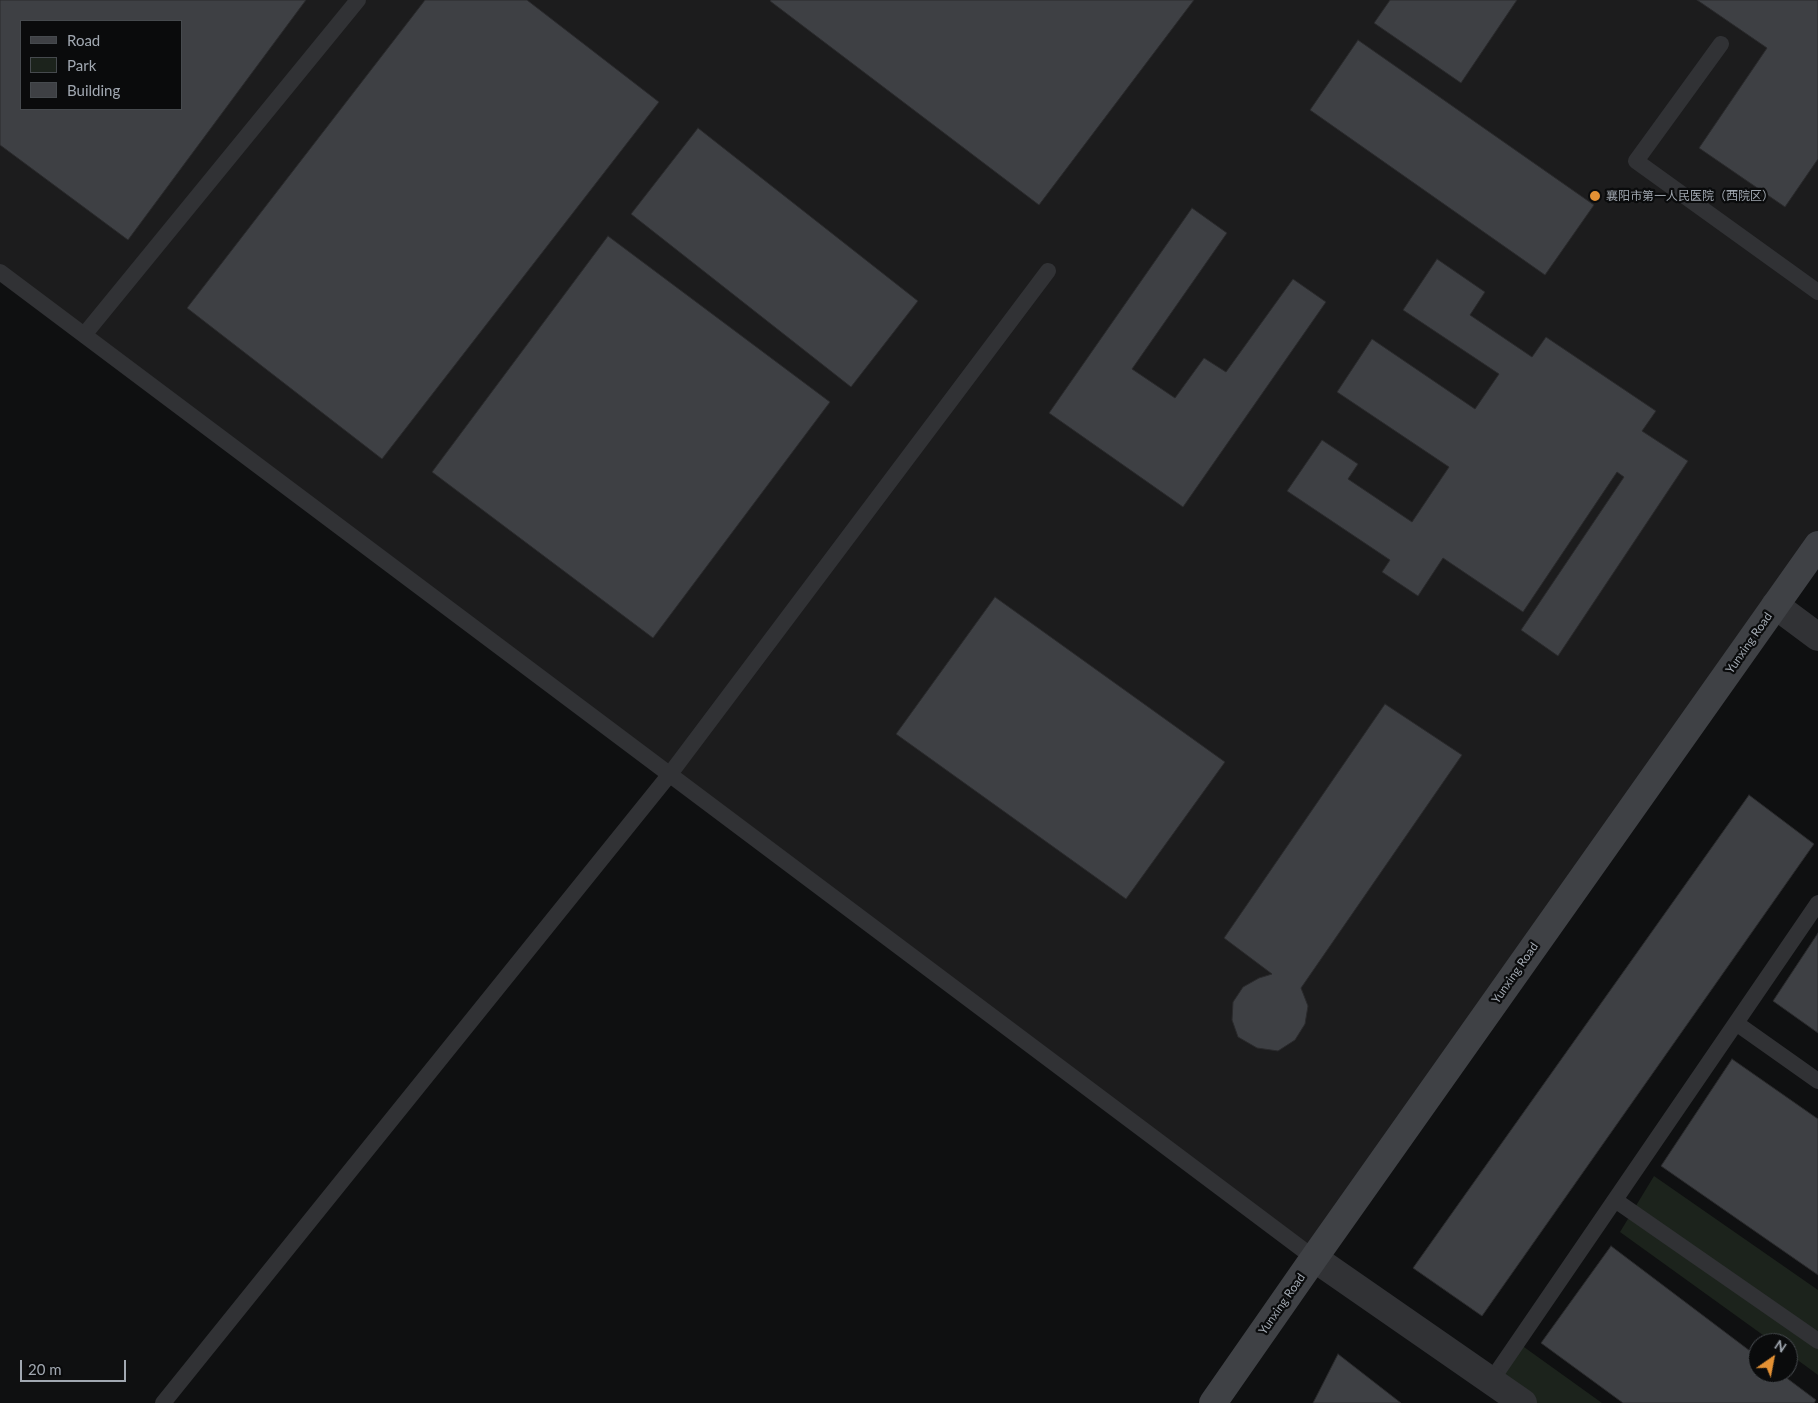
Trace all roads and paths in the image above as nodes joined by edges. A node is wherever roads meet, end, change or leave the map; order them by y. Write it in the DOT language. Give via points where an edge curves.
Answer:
graph roads {
  1 [pos="358,0"];
  2 [pos="1720,44"];
  3 [pos="1048,271"];
  4 [pos="0,272"];
  5 [pos="1818,292"];
  6 [pos="84,335"];
  7 [pos="1818,544"];
  8 [pos="1775,605"];
  9 [pos="1818,637"];
  10 [pos="670,774"];
  11 [pos="1818,903"];
  12 [pos="1736,1023"];
  13 [pos="1818,1081"];
  14 [pos="1614,1200"];
  15 [pos="1314,1258"];
  16 [pos="1818,1341"];
  17 [pos="1490,1380"];
  18 [pos="163,1403"];
  19 [pos="1213,1403"];
  20 [pos="1523,1403"];
  1 -- 6 [label="lane"];
  2 -- 5 [label="lane" via="1636,161"];
  3 -- 10 [label="lane"];
  4 -- 6 [label="lane"];
  6 -- 10 [label="lane"];
  7 -- 8 [label="main road, Yunxing Road"];
  8 -- 9 [label="street"];
  8 -- 15 [label="main road, Yunxing Road"];
  10 -- 15 [label="lane"];
  10 -- 18 [label="lane"];
  11 -- 12 [label="lane"];
  12 -- 13 [label="lane"];
  12 -- 14 [label="lane"];
  14 -- 16 [label="lane"];
  14 -- 17 [label="lane"];
  15 -- 17 [label="street"];
  15 -- 19 [label="main road, Yunxing Road"];
  17 -- 20 [label="street"];
}
